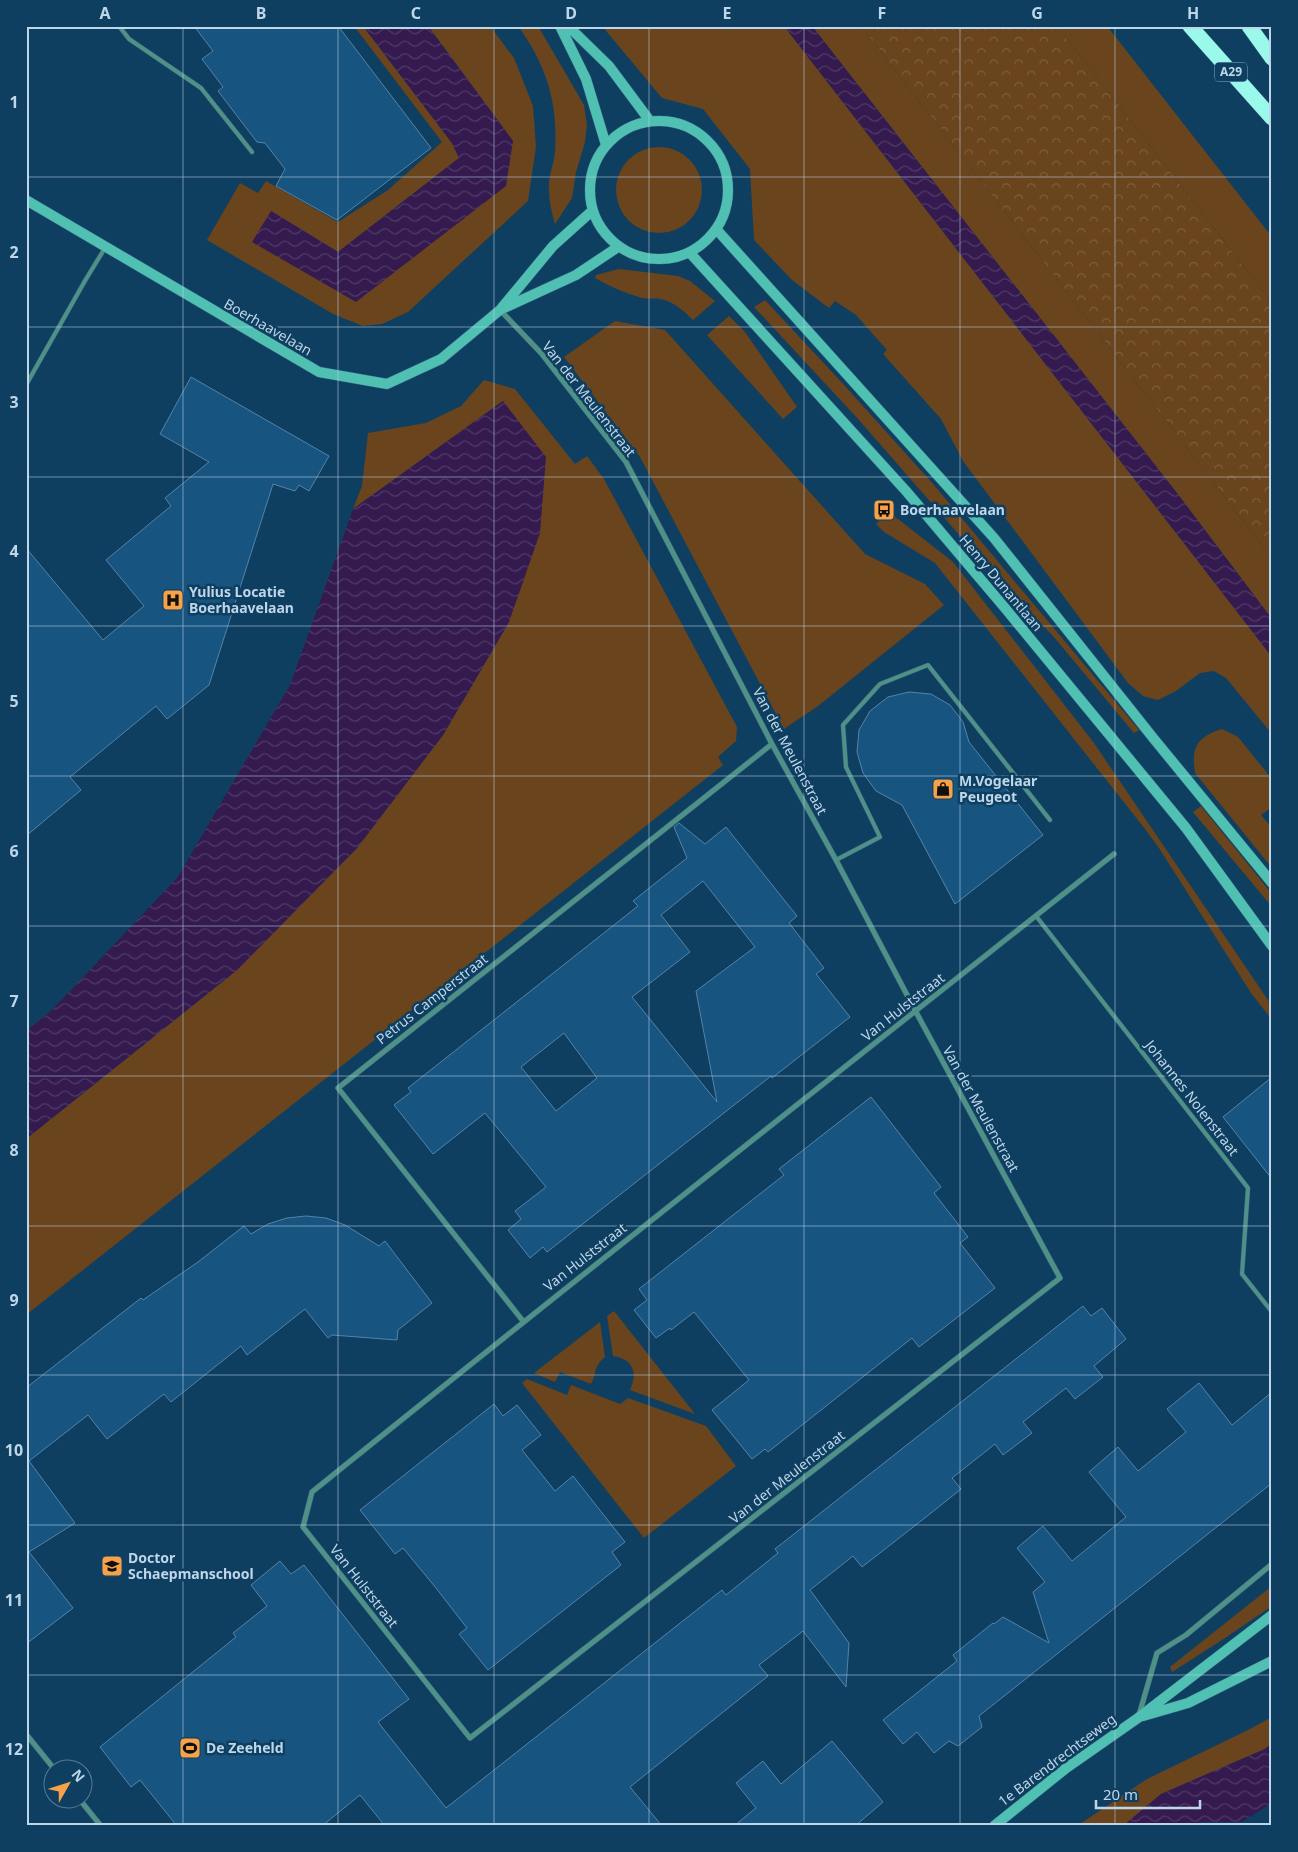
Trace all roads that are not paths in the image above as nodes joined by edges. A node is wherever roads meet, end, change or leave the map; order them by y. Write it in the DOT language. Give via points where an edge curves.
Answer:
graph roads {
  1 [pos="118,26"];
  2 [pos="560,26"];
  3 [pos="568,26"];
  4 [pos="1190,26"];
  5 [pos="1249,26"];
  6 [pos="1272,58"];
  7 [pos="1272,118"];
  8 [pos="650,121"];
  9 [pos="606,145"];
  10 [pos="252,152"];
  11 [pos="26,200"];
  12 [pos="592,211"];
  13 [pos="717,230"];
  14 [pos="618,247"];
  15 [pos="105,248"];
  16 [pos="690,253"];
  17 [pos="500,310"];
  18 [pos="26,385"];
  19 [pos="772,744"];
  20 [pos="1050,820"];
  21 [pos="1114,854"];
  22 [pos="836,860"];
  23 [pos="1272,883"];
  24 [pos="1036,916"];
  25 [pos="1272,946"];
  26 [pos="916,1012"];
  27 [pos="1272,1312"];
  28 [pos="523,1321"];
  29 [pos="1272,1564"];
  30 [pos="1272,1615"];
  31 [pos="1272,1661"];
  32 [pos="1138,1718"];
  33 [pos="26,1734"];
  34 [pos="470,1738"];
  35 [pos="47,1760"];
  36 [pos="88,1810"];
  37 [pos="996,1825"];
  38 [pos="101,1826"];
  1 -- 10 [label="lane" via="129,39 201,88"];
  2 -- 9 [label="main road" via="586,79"];
  3 -- 8 [label="main road" via="609,66"];
  4 -- 7 [label="highway, A29"];
  5 -- 6 [label="highway"];
  8 -- 9 [label="main road" via="618,133"];
  8 -- 13 [label="main road" via="673,122 694,130 712,145 724,164 729,186 726,209"];
  9 -- 12 [label="main road" via="594,165 589,188"];
  11 -- 15 [label="main road, Boerhaavelaan"];
  12 -- 14 [label="main road" via="602,231"];
  12 -- 17 [label="main road, Boerhaavelaan" via="553,246"];
  13 -- 16 [label="main road" via="706,243"];
  13 -- 23 [label="main road, Henry Dunantlaan" via="994,538"];
  14 -- 16 [label="main road" via="635,256 654,260"];
  14 -- 17 [label="main road, Boerhaavelaan" via="576,275"];
  15 -- 17 [label="main road, Boerhaavelaan" via="319,372 387,384 442,360"];
  15 -- 18 [label="lane"];
  16 -- 25 [label="main road, Henry Dunantlaan" via="906,491 1005,608 1186,828"];
  17 -- 19 [label="street, Van der Meulenstraat" via="540,353 626,462"];
  19 -- 22 [label="street, Van der Meulenstraat"];
  19 -- 28 [label="street, Petrus Camperstraat" via="338,1088"];
  20 -- 22 [label="lane" via="928,665 880,684 843,725 846,767 880,836"];
  21 -- 24 [label="street, Van Hulststraat"];
  22 -- 26 [label="street, Van der Meulenstraat"];
  24 -- 26 [label="street, Van Hulststraat"];
  24 -- 27 [label="lane, Johannes Nolenstraat" via="1248,1188 1242,1274"];
  26 -- 28 [label="street, Van Hulststraat"];
  26 -- 34 [label="street, Van der Meulenstraat" via="1060,1278"];
  28 -- 34 [label="street, Van Hulststraat" via="312,1492 303,1527"];
  29 -- 32 [label="street, 1e Barendrechtseweg" via="1186,1635 1157,1653"];
  30 -- 32 [label="main road, 1e Barendrechtseweg"];
  31 -- 32 [label="main road, 1e Barendrechtseweg" via="1188,1704"];
  32 -- 37 [label="main road, 1e Barendrechtseweg" via="1065,1769"];
  33 -- 35 [label="street"];
  36 -- 38 [label="street"];
}
